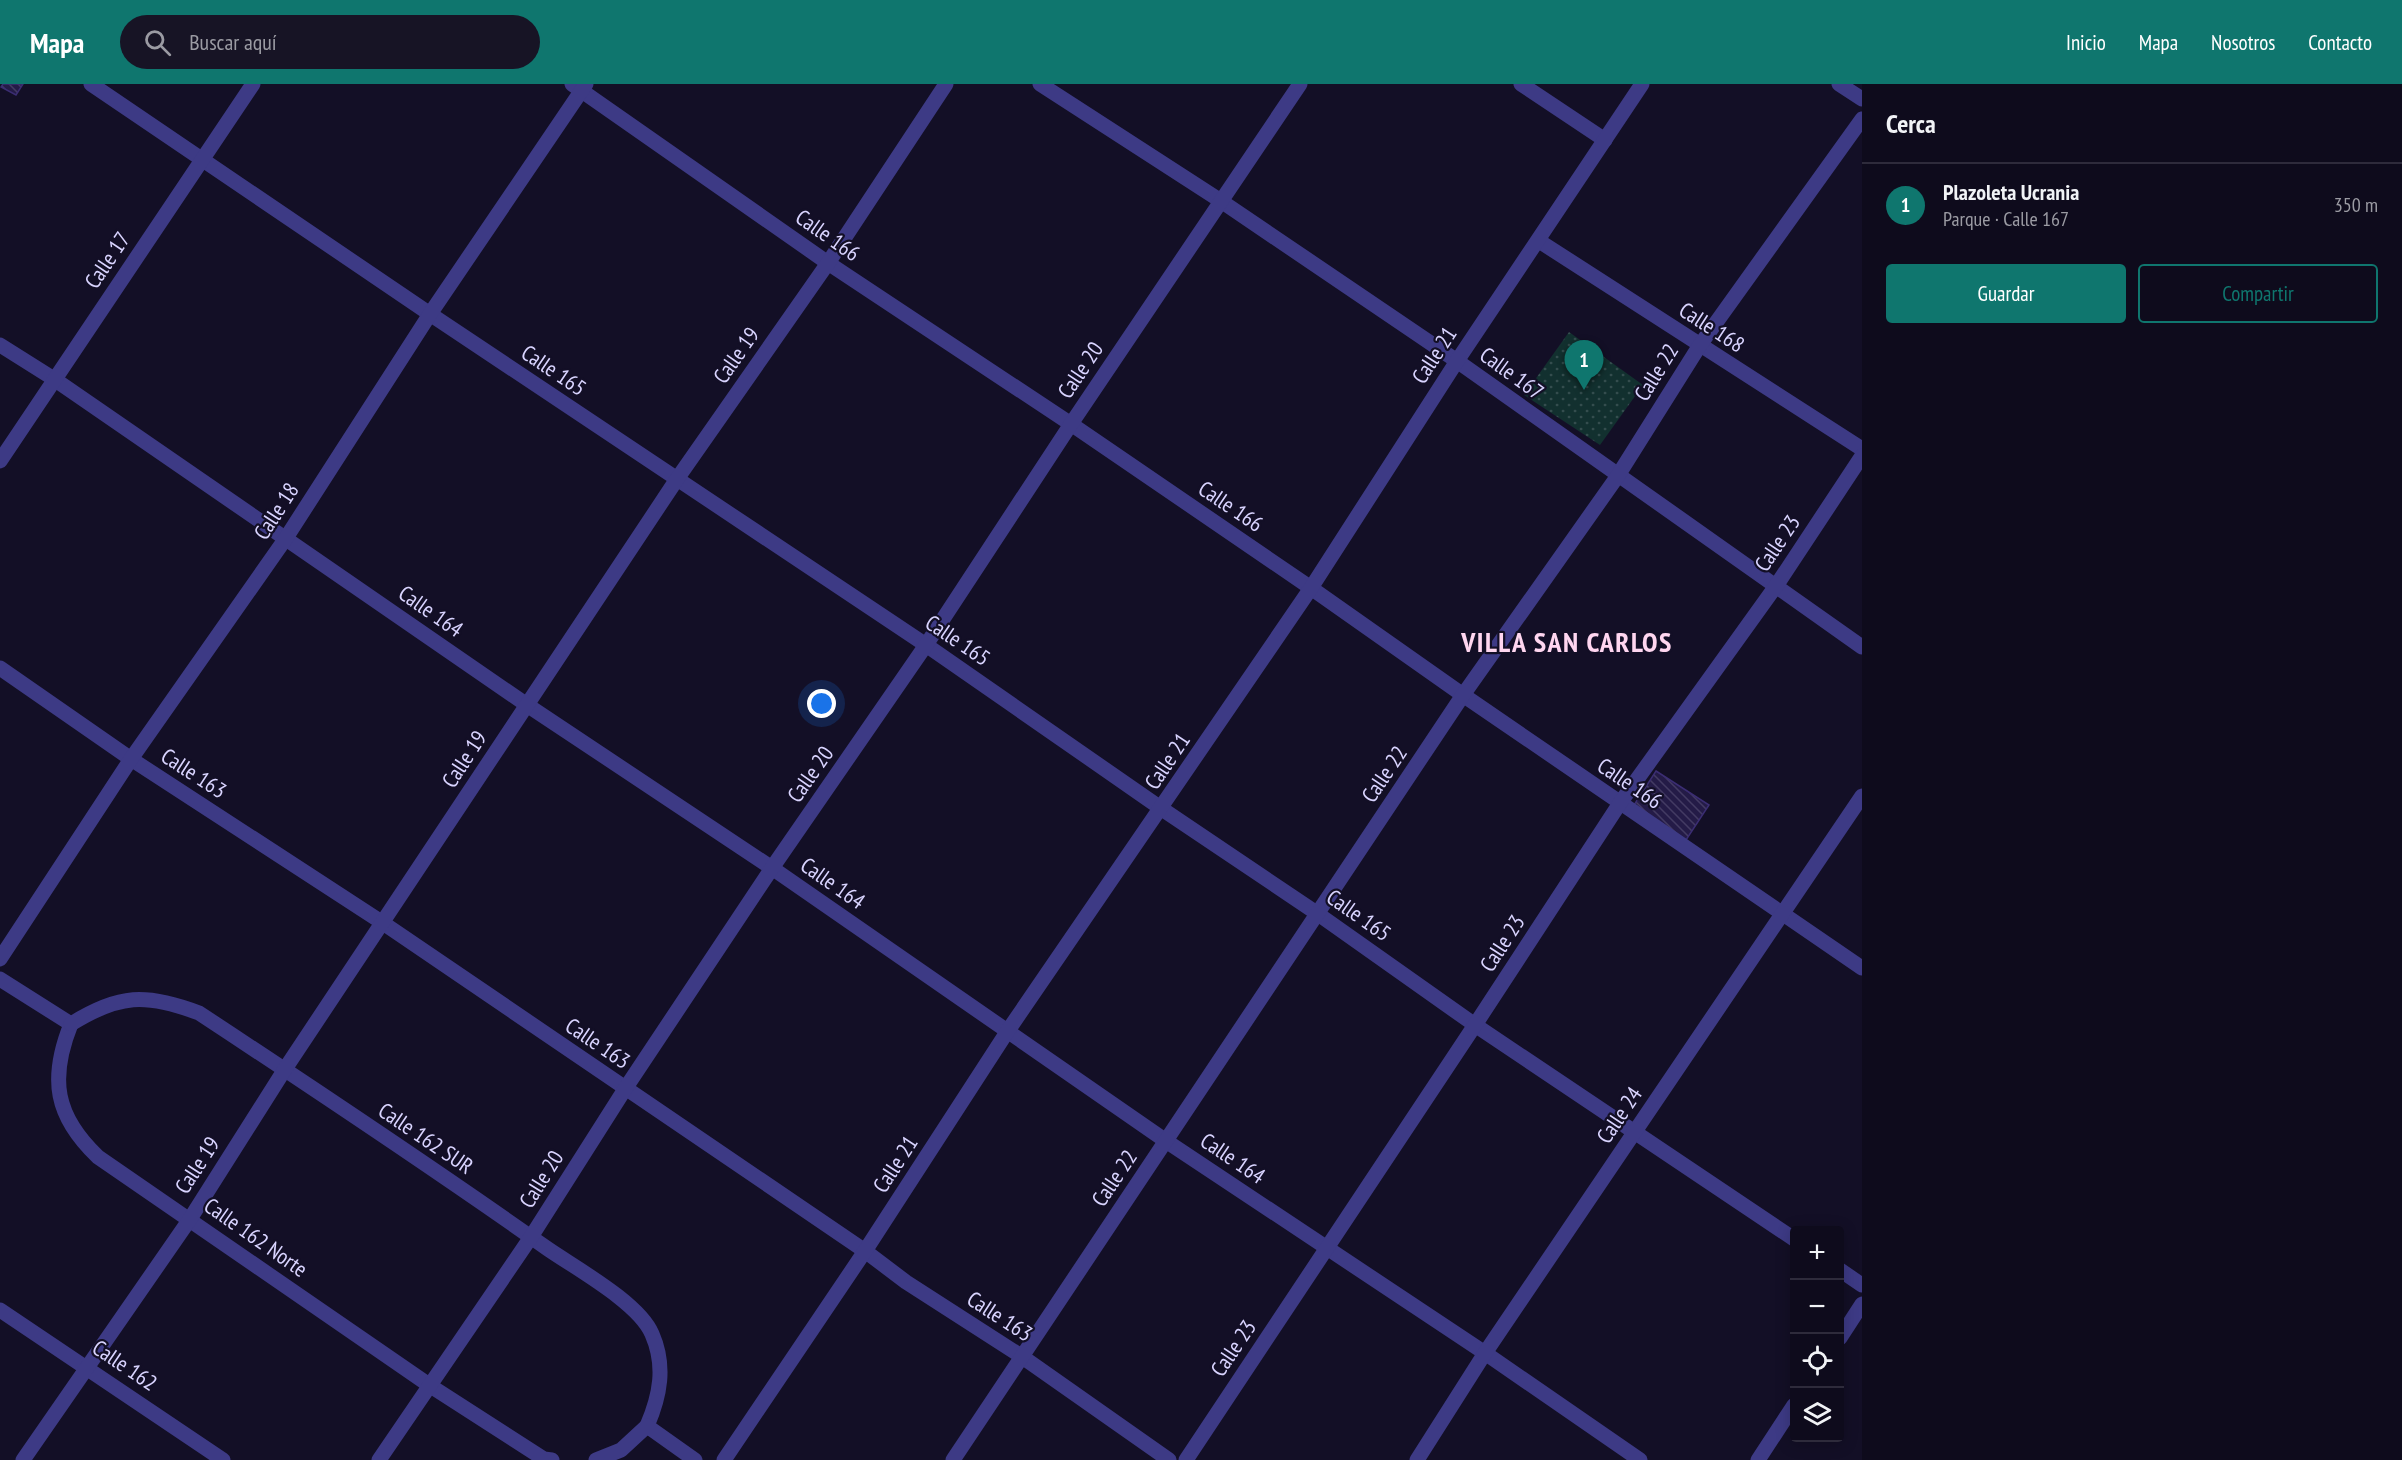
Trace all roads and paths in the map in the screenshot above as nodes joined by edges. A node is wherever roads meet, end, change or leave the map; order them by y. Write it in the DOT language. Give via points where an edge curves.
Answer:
graph roads {
  1 [pos="92,84"];
  2 [pos="253,84"];
  3 [pos="946,84"];
  4 [pos="1040,84"];
  5 [pos="1300,84"];
  6 [pos="1521,84"];
  7 [pos="1642,84"];
  8 [pos="1839,84"];
  9 [pos="580,86"];
  10 [pos="1862,99"];
  11 [pos="1862,119"];
  12 [pos="1605,140"];
  13 [pos="202,159"];
  14 [pos="1221,201"];
  15 [pos="1539,241"];
  16 [pos="828,263"];
  17 [pos="430,314"];
  18 [pos="0,345"];
  19 [pos="1700,345"];
  20 [pos="1456,361"];
  21 [pos="54,379"];
  22 [pos="1071,424"];
  23 [pos="1862,449"];
  24 [pos="1862,456"];
  25 [pos="0,461"];
  26 [pos="1617,477"];
  27 [pos="677,479"];
  28 [pos="286,538"];
  29 [pos="1776,586"];
  30 [pos="1311,588"];
  31 [pos="926,645"];
  32 [pos="1862,647"];
  33 [pos="0,668"];
  34 [pos="1463,695"];
  35 [pos="527,705"];
  36 [pos="131,759"];
  37 [pos="1862,796"];
  38 [pos="1620,803"];
  39 [pos="1161,809"];
  40 [pos="772,868"];
  41 [pos="1783,912"];
  42 [pos="1318,914"];
  43 [pos="383,923"];
  44 [pos="0,959"];
  45 [pos="1862,968"];
  46 [pos="0,979"];
  47 [pos="71,1024"];
  48 [pos="1475,1025"];
  49 [pos="1007,1032"];
  50 [pos="285,1069"];
  51 [pos="625,1089"];
  52 [pos="1635,1132"];
  53 [pos="1166,1141"];
  54 [pos="190,1219"];
  55 [pos="1790,1236"];
  56 [pos="531,1237"];
  57 [pos="1327,1248"];
  58 [pos="865,1251"];
  59 [pos="1844,1273"];
  60 [pos="1862,1285"];
  61 [pos="1862,1304"];
  62 [pos="0,1310"];
  63 [pos="1842,1334"];
  64 [pos="1485,1353"];
  65 [pos="1021,1356"];
  66 [pos="87,1367"];
  67 [pos="429,1385"];
  68 [pos="1790,1411"];
  69 [pos="647,1426"];
  70 [pos="23,1460"];
  71 [pos="223,1460"];
  72 [pos="379,1460"];
  73 [pos="552,1460"];
  74 [pos="596,1460"];
  75 [pos="695,1460"];
  76 [pos="724,1460"];
  77 [pos="953,1460"];
  78 [pos="1169,1460"];
  79 [pos="1186,1460"];
  80 [pos="1417,1460"];
  81 [pos="1640,1460"];
  82 [pos="1758,1460"];
  1 -- 13 [label="street, Calle 165"];
  2 -- 13 [label="street, Calle 17"];
  3 -- 16 [label="street, Calle 19"];
  4 -- 14 [label="street, Calle 167"];
  5 -- 14 [label="street, Calle 20"];
  6 -- 12 [label="street"];
  7 -- 12 [label="street, Calle 21"];
  8 -- 10 [label="street"];
  9 -- 16 [label="street, Calle 166"];
  9 -- 17 [label="street, Calle 18"];
  11 -- 19 [label="street, Calle 22"];
  12 -- 15 [label="street, Calle 21"];
  13 -- 17 [label="street, Calle 165"];
  13 -- 21 [label="street, Calle 17"];
  14 -- 20 [label="street, Calle 167"];
  14 -- 22 [label="street, Calle 20"];
  15 -- 19 [label="street, Calle 168"];
  15 -- 20 [label="street, Calle 21"];
  16 -- 22 [label="street, Calle 166"];
  16 -- 27 [label="street, Calle 19"];
  17 -- 27 [label="street, Calle 165"];
  17 -- 28 [label="street, Calle 18"];
  18 -- 21 [label="street, Calle 164"];
  19 -- 23 [label="street, Calle 168"];
  19 -- 26 [label="street, Calle 22"];
  20 -- 26 [label="street, Calle 167"];
  20 -- 30 [label="street, Calle 21"];
  21 -- 25 [label="street, Calle 17"];
  21 -- 28 [label="street, Calle 164"];
  22 -- 30 [label="street, Calle 166"];
  22 -- 31 [label="street, Calle 20"];
  24 -- 29 [label="street, Calle 23"];
  26 -- 29 [label="street, Calle 167"];
  26 -- 34 [label="street, Calle 22"];
  27 -- 31 [label="street, Calle 165"];
  27 -- 35 [label="street, Calle 19"];
  28 -- 35 [label="street, Calle 164"];
  28 -- 36 [label="street, Calle 18"];
  29 -- 32 [label="street, Calle 167"];
  29 -- 38 [label="street, Calle 23"];
  30 -- 34 [label="street, Calle 166"];
  30 -- 39 [label="street, Calle 21"];
  31 -- 39 [label="street, Calle 165"];
  31 -- 40 [label="street, Calle 20"];
  33 -- 36 [label="street, Calle 163"];
  34 -- 38 [label="street, Calle 166"];
  34 -- 42 [label="street, Calle 22"];
  35 -- 40 [label="street, Calle 164"];
  35 -- 43 [label="street, Calle 19"];
  36 -- 43 [label="street, Calle 163"];
  36 -- 44 [label="street, Calle 18"];
  37 -- 41 [label="street, Calle 24"];
  38 -- 41 [label="street, Calle 166"];
  38 -- 48 [label="street, Calle 23"];
  39 -- 42 [label="street, Calle 165"];
  39 -- 49 [label="street, Calle 21"];
  40 -- 49 [label="street, Calle 164"];
  40 -- 51 [label="street, Calle 20"];
  41 -- 45 [label="street, Calle 166"];
  41 -- 52 [label="street, Calle 24"];
  42 -- 48 [label="street, Calle 165"];
  42 -- 53 [label="street, Calle 22"];
  43 -- 50 [label="street, Calle 19"];
  43 -- 51 [label="street, Calle 163"];
  46 -- 47 [label="street"];
  47 -- 50 [label="street, Calle 162 SUR" via="118,1001 169,1001 199,1012"];
  47 -- 54 [label="street, Calle 162 Norte" via="60,1050 58,1083 63,1111 79,1138 98,1157"];
  48 -- 52 [label="street, Calle 165"];
  48 -- 57 [label="street, Calle 23"];
  49 -- 53 [label="street, Calle 164"];
  49 -- 58 [label="street, Calle 21"];
  50 -- 54 [label="street, Calle 19"];
  50 -- 56 [label="street, Calle 162 SUR"];
  51 -- 56 [label="street, Calle 20"];
  51 -- 58 [label="street, Calle 163"];
  52 -- 55 [label="street, Calle 165"];
  52 -- 64 [label="street, Calle 24"];
  53 -- 57 [label="street, Calle 164"];
  53 -- 65 [label="street, Calle 22"];
  54 -- 66 [label="street, Calle 19"];
  54 -- 67 [label="street, Calle 162 Norte"];
  56 -- 67 [label="street, Calle 20"];
  56 -- 69 [label="street, Calle 162 SUR" via="636,1311 652,1334 661,1370 658,1402"];
  57 -- 64 [label="street, Calle 164"];
  57 -- 79 [label="street, Calle 23"];
  58 -- 65 [label="street, Calle 163"];
  58 -- 76 [label="street, Calle 21"];
  59 -- 60 [label="street"];
  61 -- 63 [label="street"];
  62 -- 66 [label="street, Calle 162"];
  64 -- 80 [label="street, Calle 24"];
  64 -- 81 [label="street, Calle 164"];
  65 -- 77 [label="street, Calle 22"];
  65 -- 78 [label="street, Calle 163"];
  66 -- 70 [label="street, Calle 19"];
  66 -- 71 [label="street, Calle 162"];
  67 -- 72 [label="street, Calle 20"];
  67 -- 73 [label="street, Calle 162 Norte" via="544,1459"];
  68 -- 82 [label="street"];
  69 -- 74 [label="street" via="621,1450"];
  69 -- 75 [label="street"];
}
